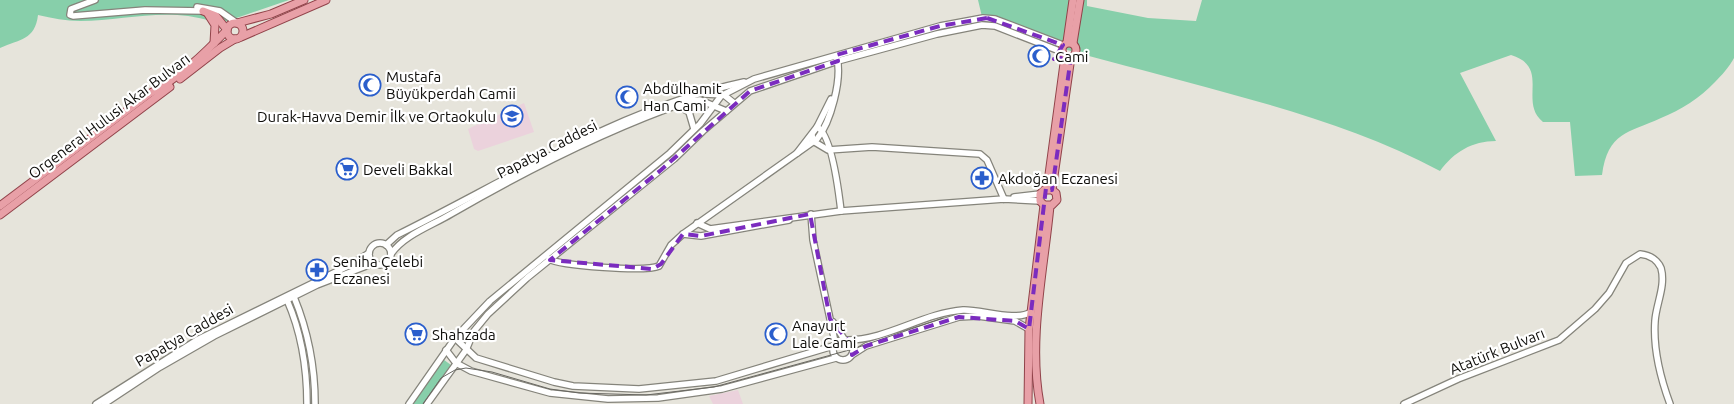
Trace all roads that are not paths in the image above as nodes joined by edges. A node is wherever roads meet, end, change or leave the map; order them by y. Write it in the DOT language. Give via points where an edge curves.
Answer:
graph roads {
  1 [pos="95,0"];
  2 [pos="304,0"];
  3 [pos="326,0"];
  4 [pos="1073,0"];
  5 [pos="1080,0"];
  6 [pos="182,10"];
  7 [pos="203,11"];
  8 [pos="237,22"];
  9 [pos="227,30"];
  10 [pos="238,38"];
  11 [pos="214,44"];
  12 [pos="1067,49"];
  13 [pos="837,58"];
  14 [pos="754,79"];
  15 [pos="836,91"];
  16 [pos="698,94"];
  17 [pos="724,94"];
  18 [pos="734,103"];
  19 [pos="677,105"];
  20 [pos="714,105"];
  21 [pos="726,111"];
  22 [pos="817,127"];
  23 [pos="694,129"];
  24 [pos="823,131"];
  25 [pos="812,135"];
  26 [pos="587,140"];
  27 [pos="814,142"];
  28 [pos="828,150"];
  29 [pos="797,153"];
  30 [pos="544,162"];
  31 [pos="1049,189"];
  32 [pos="1004,199"];
  33 [pos="1044,202"];
  34 [pos="0,206"];
  35 [pos="840,211"];
  36 [pos="810,214"];
  37 [pos="0,215"];
  38 [pos="697,224"];
  39 [pos="683,234"];
  40 [pos="386,245"];
  41 [pos="369,253"];
  42 [pos="390,254"];
  43 [pos="548,258"];
  44 [pos="374,263"];
  45 [pos="294,297"];
  46 [pos="287,300"];
  47 [pos="1031,312"];
  48 [pos="830,318"];
  49 [pos="228,326"];
  50 [pos="1029,329"];
  51 [pos="213,334"];
  52 [pos="455,338"];
  53 [pos="846,340"];
  54 [pos="834,344"];
  55 [pos="446,350"];
  56 [pos="466,350"];
  57 [pos="852,355"];
  58 [pos="836,358"];
  59 [pos="456,363"];
  60 [pos="96,404"];
  61 [pos="104,404"];
  62 [pos="308,404"];
  63 [pos="315,404"];
  64 [pos="410,404"];
  65 [pos="427,404"];
  66 [pos="1028,404"];
  67 [pos="1040,404"];
  68 [pos="1404,404"];
  69 [pos="1670,404"];
  1 -- 6 [label="street" via="72,8 69,14"];
  2 -- 8 [label="main road" via="271,14"];
  3 -- 10 [label="main road, Orgeneral Hulusi Akar Bulvarı"];
  4 -- 12 [label="main road"];
  5 -- 12 [label="main road"];
  6 -- 7 [label="street"];
  6 -- 8 [label="street" via="209,8"];
  7 -- 9 [label="main road" via="216,16"];
  7 -- 11 [label="main road" via="211,16 215,25"];
  8 -- 9 [label="main road"];
  8 -- 10 [label="main road" via="242,27"];
  9 -- 10 [label="main road" via="228,35"];
  9 -- 11 [label="main road, Orgeneral Hulusi Akar Bulvarı"];
  10 -- 37 [label="main road, Orgeneral Hulusi Akar Bulvarı" via="220,48"];
  11 -- 34 [label="main road, Orgeneral Hulusi Akar Bulvarı" via="163,87"];
  12 -- 13 [label="street" via="987,18 940,26"];
  12 -- 31 [label="main road"];
  13 -- 14 [label="street"];
  13 -- 15 [label="street"];
  13 -- 18 [label="street" via="754,89"];
  14 -- 16 [label="street"];
  14 -- 17 [label="street"];
  15 -- 22 [label="street"];
  15 -- 24 [label="street"];
  16 -- 17 [label="street"];
  16 -- 26 [label="street, Papatya Caddesi" via="632,116"];
  17 -- 18 [label="street"];
  17 -- 20 [label="street"];
  18 -- 21 [label="street"];
  19 -- 20 [label="street, Papatya Caddesi" via="700,100"];
  19 -- 23 [label="street" via="689,112"];
  19 -- 26 [label="street, Papatya Caddesi"];
  20 -- 21 [label="street, Papatya Caddesi"];
  20 -- 23 [label="street"];
  21 -- 43 [label="street" via="674,159"];
  22 -- 24 [label="street"];
  22 -- 25 [label="street"];
  23 -- 43 [label="street"];
  24 -- 27 [label="street"];
  24 -- 28 [label="street" via="829,142"];
  25 -- 27 [label="street"];
  25 -- 29 [label="street"];
  26 -- 30 [label="street, Papatya Caddesi"];
  27 -- 28 [label="street"];
  27 -- 29 [label="street"];
  28 -- 32 [label="street" via="862,147 978,153 987,160"];
  28 -- 35 [label="street"];
  29 -- 38 [label="street"];
  30 -- 40 [label="street, Papatya Caddesi" via="398,235"];
  30 -- 42 [label="street, Papatya Caddesi" via="411,237"];
  31 -- 33 [label="main road"];
  31 -- 33 [label="main road" via="1057,197 1056,202"];
  32 -- 33 [label="street"];
  32 -- 35 [label="street"];
  33 -- 47 [label="main road"];
  33 -- 67 [label="main road" via="1038,324 1037,387"];
  35 -- 36 [label="street"];
  36 -- 38 [label="street" via="710,229"];
  36 -- 39 [label="street" via="706,235"];
  36 -- 48 [label="street"];
  38 -- 39 [label="street"];
  39 -- 43 [label="street" via="671,245 661,264 652,269 587,266"];
  40 -- 41 [label="street" via="375,244"];
  40 -- 42 [label="street"];
  41 -- 44 [label="street"];
  41 -- 49 [label="street, Papatya Caddesi"];
  42 -- 44 [label="street" via="385,264"];
  43 -- 52 [label="street" via="503,289"];
  43 -- 56 [label="street" via="481,320 470,336"];
  44 -- 45 [label="street, Papatya Caddesi"];
  45 -- 46 [label="street, Papatya Caddesi"];
  45 -- 63 [label="street" via="308,337"];
  46 -- 49 [label="street, Papatya Caddesi"];
  46 -- 62 [label="street" via="305,358"];
  47 -- 50 [label="main road"];
  47 -- 53 [label="street" via="1021,316 963,310 873,337"];
  48 -- 53 [label="street"];
  48 -- 54 [label="street"];
  49 -- 51 [label="street, Papatya Caddesi"];
  50 -- 57 [label="street" via="1015,321 960,317 866,346"];
  50 -- 66 [label="main road"];
  51 -- 60 [label="street, Papatya Caddesi" via="169,356"];
  51 -- 61 [label="street, Papatya Caddesi"];
  52 -- 55 [label="street"];
  52 -- 56 [label="street"];
  53 -- 54 [label="street"];
  53 -- 57 [label="street" via="852,346"];
  54 -- 56 [label="street" via="716,381 639,389 554,382 494,365"];
  54 -- 58 [label="street"];
  55 -- 59 [label="street"];
  55 -- 64 [label="street"];
  56 -- 59 [label="street"];
  57 -- 58 [label="street" via="844,360"];
  58 -- 59 [label="street" via="722,390 640,399 550,393"];
  59 -- 65 [label="street"];
  68 -- 69 [label="street, Atatürk Bulvarı" via="1559,340 1600,304 1626,263 1640,254 1654,259 1660,268 1662,284 1655,320 1655,346"];
}
